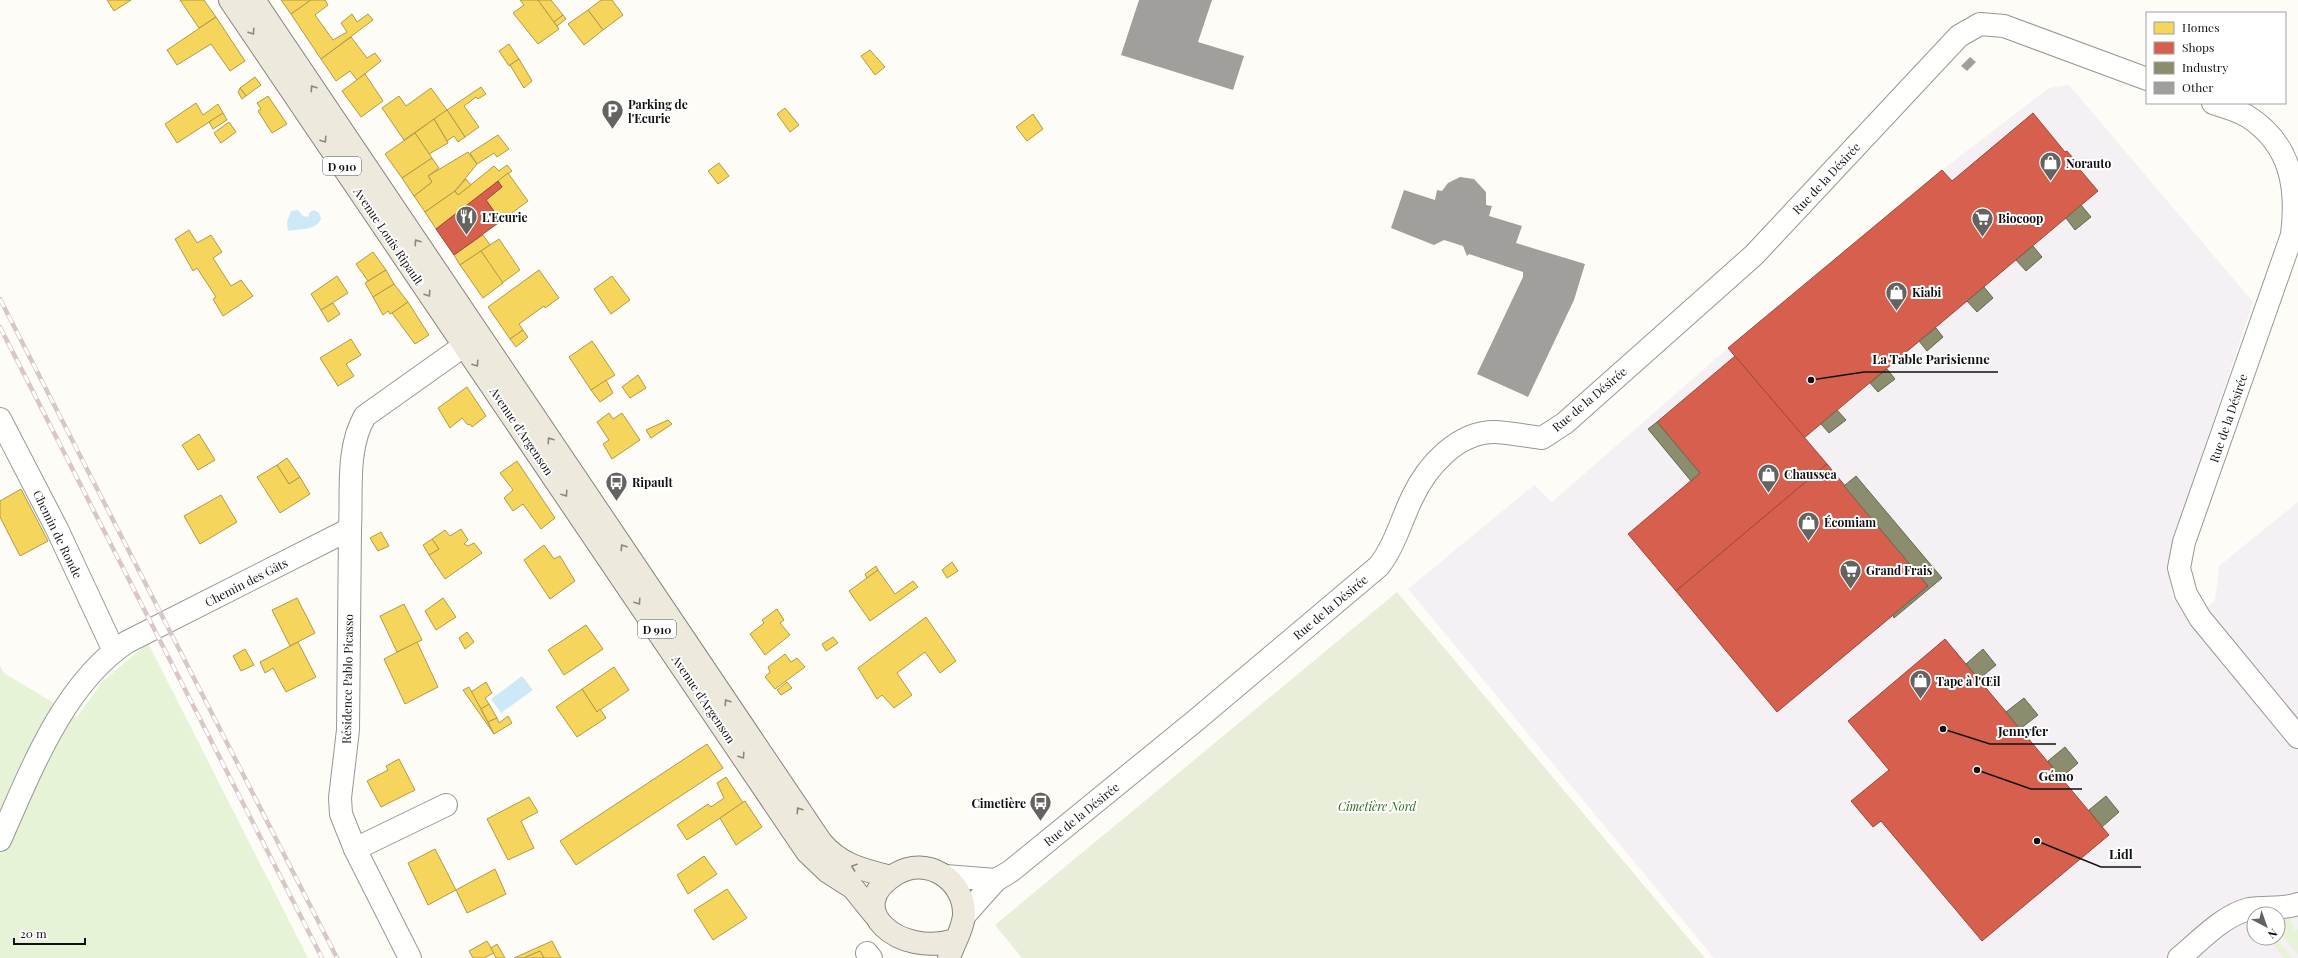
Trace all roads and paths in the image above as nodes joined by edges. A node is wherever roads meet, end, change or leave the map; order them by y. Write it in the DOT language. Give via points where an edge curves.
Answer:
graph roads {
  1 [pos="230,0"];
  2 [pos="254,0"];
  3 [pos="2146,79"];
  4 [pos="2216,104"];
  5 [pos="467,333"];
  6 [pos="0,419"];
  7 [pos="350,529"];
  8 [pos="114,651"];
  9 [pos="2298,737"];
  10 [pos="446,806"];
  11 [pos="0,840"];
  12 [pos="355,849"];
  13 [pos="945,876"];
  14 [pos="891,877"];
  15 [pos="996,880"];
  16 [pos="2298,904"];
  17 [pos="874,914"];
  18 [pos="964,916"];
  19 [pos="952,949"];
  20 [pos="908,957"];
  21 [pos="410,958"];
  22 [pos="2179,958"];
  1 -- 5 [label="main road, Avenue Louis Ripault / D 910, one-way"];
  5 -- 2 [label="main road, Avenue Louis Ripault / D 910, one-way"];
  3 -- 15 [label="street, Rue de la Désirée" via="2004,26 1980,24 1959,36 1754,255 1565,423 1542,438 1495,432 1479,434 1450,448 1438,460 1412,497 1390,552 1379,566 1188,726 1011,871"];
  4 -- 9 [label="street, Rue de la Désirée" via="2246,115 2281,149 2293,174 2296,213 2292,235 2184,542 2179,568 2186,594 2200,618"];
  5 -- 7 [label="street" via="365,416 353,444"];
  14 -- 5 [label="main road, Avenue d'Argenson / D 910, one-way" via="846,864 821,842"];
  5 -- 17 [label="main road, Avenue d'Argenson / D 910, one-way" via="807,852 828,872 853,888"];
  6 -- 8 [label="street, Chemin de Ronde" via="57,529"];
  7 -- 8 [label="street, Chemin des Gâts" via="141,634"];
  7 -- 12 [label="street, Résidence Pablo Picasso" via="348,730 340,798 342,814"];
  8 -- 11 [label="street, Chemin des Gâts" via="86,680 64,712 38,756"];
  10 -- 12 [label="street"];
  12 -- 21 [label="street, Résidence Pablo Picasso"];
  13 -- 14 [label="main road" via="937,871 918,867"];
  13 -- 15 [label="street"];
  13 -- 18 [label="main road" via="958,889"];
  14 -- 17 [label="main road" via="878,894"];
  15 -- 18 [label="street, Rue de la Désirée"];
  16 -- 22 [label="street" via="2290,907 2250,909 2236,914"];
  17 -- 20 [label="main road" via="883,940"];
  18 -- 19 [label="main road"];
  19 -- 20 [label="main road" via="920,958"];
}
